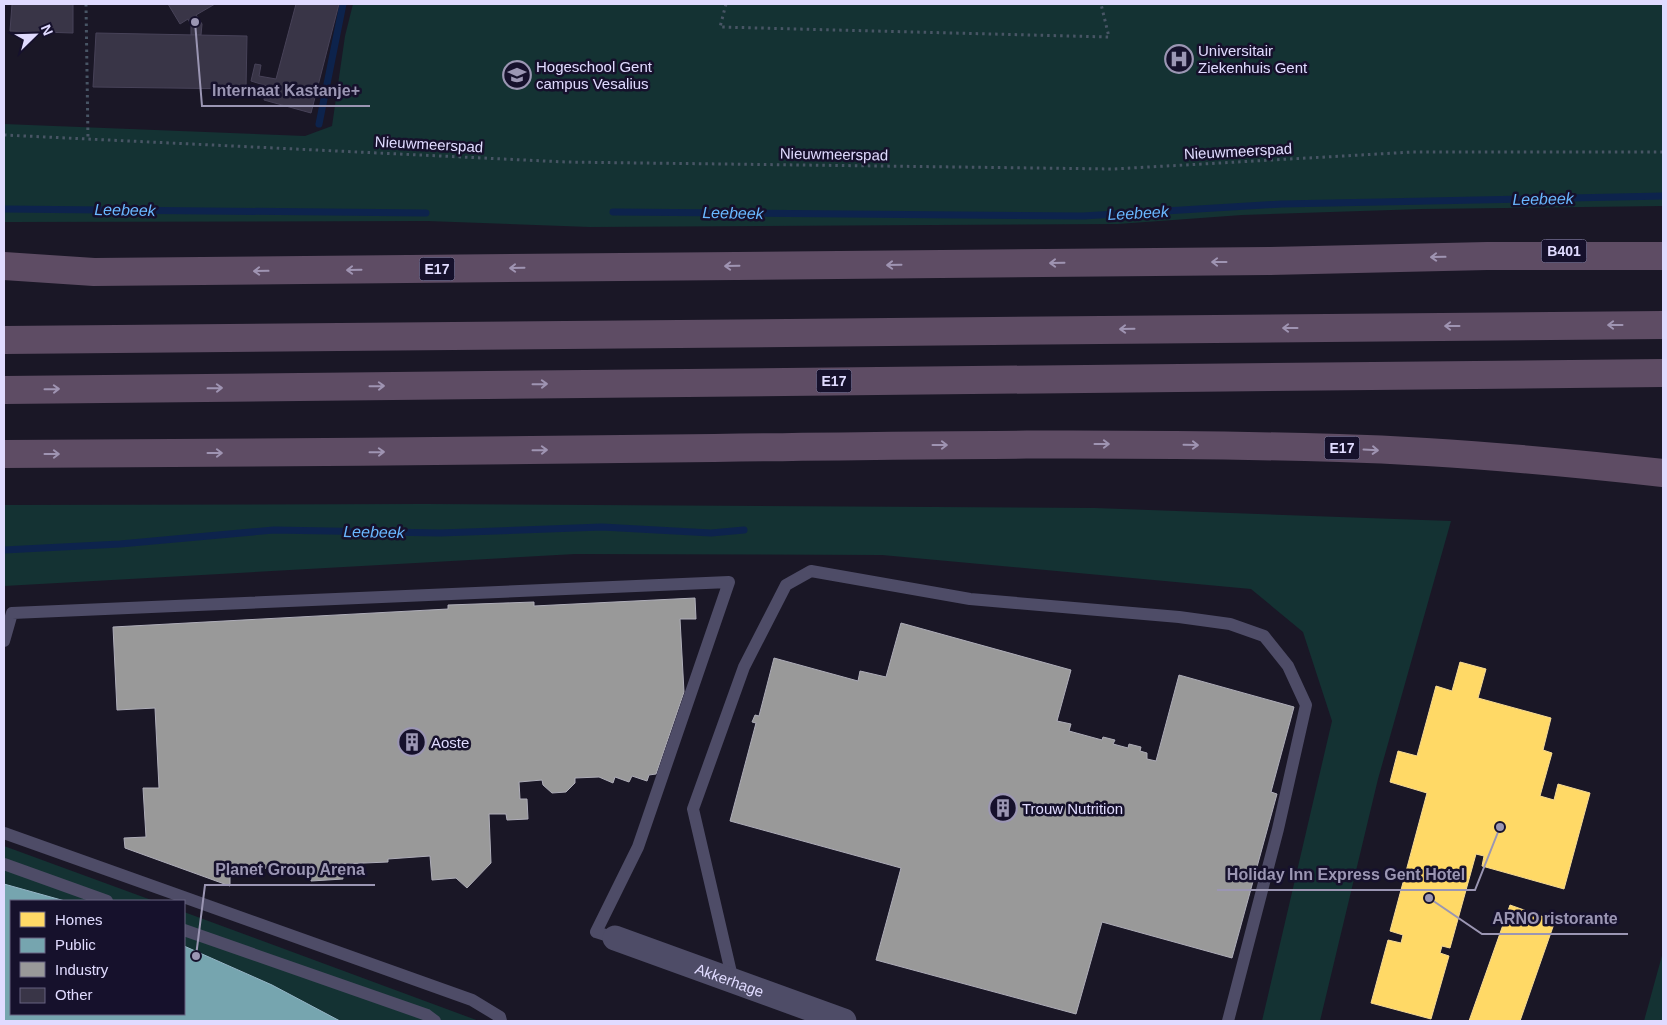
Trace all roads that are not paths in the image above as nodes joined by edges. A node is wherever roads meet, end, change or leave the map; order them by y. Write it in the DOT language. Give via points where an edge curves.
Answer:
graph roads {
  1 [pos="1663,245"];
  2 [pos="1486,256"];
  3 [pos="1663,256"];
  4 [pos="4,266"];
  5 [pos="94,272"];
  6 [pos="4,282"];
  7 [pos="1663,325"];
  8 [pos="4,340"];
  9 [pos="1663,373"];
  10 [pos="4,390"];
  11 [pos="4,454"];
  12 [pos="1542,460"];
  13 [pos="1663,473"];
  14 [pos="1663,492"];
  15 [pos="8,613"];
  16 [pos="4,641"];
  17 [pos="4,833"];
  18 [pos="4,864"];
  19 [pos="104,900"];
  20 [pos="185,930"];
  21 [pos="615,938"];
  22 [pos="733,981"];
  23 [pos="435,1021"];
  24 [pos="501,1021"];
  25 [pos="844,1021"];
  26 [pos="1228,1021"];
  1 -- 2 [label="highway, B401"];
  2 -- 3 [label="highway, E17"];
  2 -- 5 [label="highway, E17, one-way"];
  4 -- 5 [label="highway, E17"];
  5 -- 6 [label="highway, E17"];
  7 -- 8 [label="highway, one-way"];
  10 -- 9 [label="highway, E17, one-way"];
  11 -- 12 [label="highway, E17, one-way" via="1142,444 1342,448"];
  12 -- 13 [label="highway, E17"];
  12 -- 14 [label="highway"];
  15 -- 16 [label="lane"];
  15 -- 21 [label="lane" via="729,582 638,847 596,932"];
  17 -- 24 [label="lane" via="472,1000 500,1017"];
  18 -- 19 [label="lane"];
  20 -- 23 [label="lane" via="427,1015"];
  21 -- 22 [label="street, Akkerhage"];
  22 -- 25 [label="street, Akkerhage"];
  22 -- 26 [label="lane" via="693,809 744,667 786,585 811,571 970,599 1230,624 1264,636 1288,666 1306,705 1278,829"];
}
